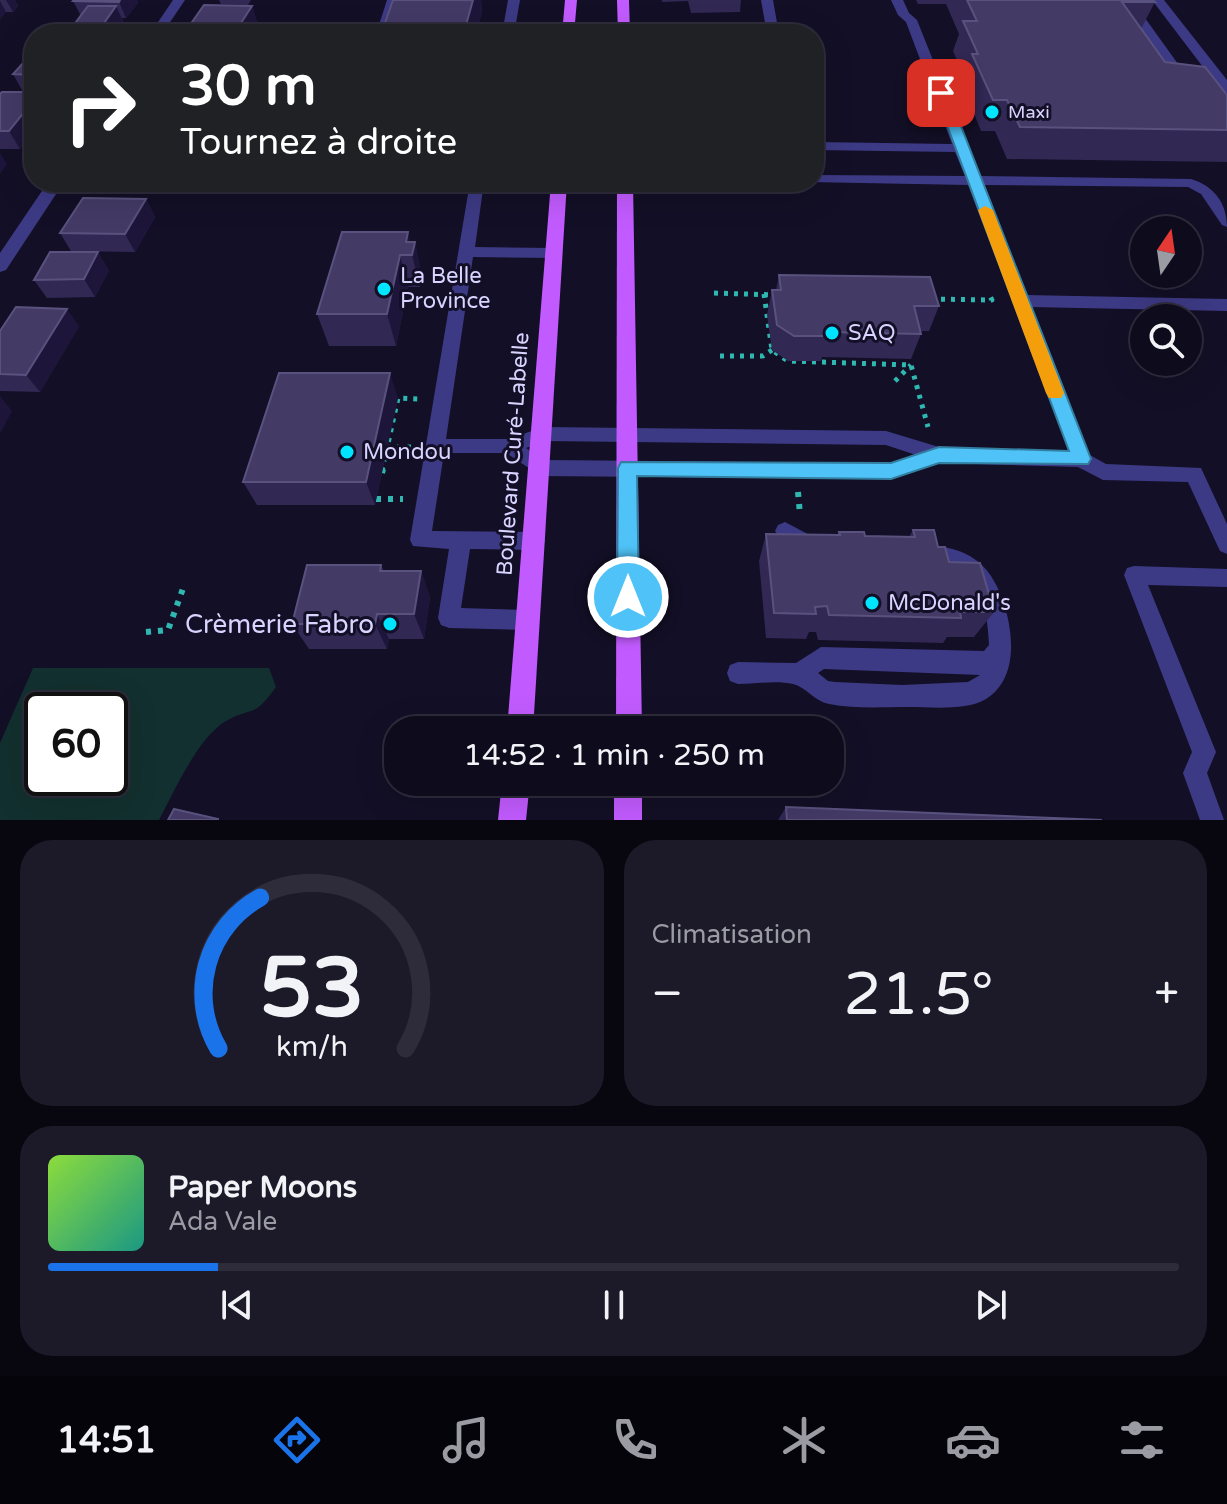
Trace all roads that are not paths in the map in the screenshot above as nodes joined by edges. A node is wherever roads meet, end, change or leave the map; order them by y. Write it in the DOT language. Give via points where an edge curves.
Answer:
graph roads {
  1 [pos="179,0"];
  2 [pos="393,0"];
  3 [pos="514,0"];
  4 [pos="571,0"];
  5 [pos="623,0"];
  6 [pos="767,0"];
  7 [pos="897,0"];
  8 [pos="1126,0"];
  9 [pos="1158,0"];
  10 [pos="163,24"];
  11 [pos="385,24"];
  12 [pos="510,24"];
  13 [pos="569,24"];
  14 [pos="624,24"];
  15 [pos="771,24"];
  16 [pos="1227,89"];
  17 [pos="1194,94"];
  18 [pos="824,146"];
  19 [pos="961,148"];
  20 [pos="824,179"];
  21 [pos="974,181"];
  22 [pos="49,192"];
  23 [pos="475,192"];
  24 [pos="558,192"];
  25 [pos="625,192"];
  26 [pos="1221,205"];
  27 [pos="1227,222"];
  28 [pos="466,252"];
  29 [pos="555,253"];
  30 [pos="0,266"];
  31 [pos="1019,301"];
  32 [pos="1227,305"];
  33 [pos="543,434"];
  34 [pos="626,434"];
  35 [pos="436,446"];
  36 [pos="509,446"];
  37 [pos="939,455"];
  38 [pos="1081,459"];
  39 [pos="541,468"];
  40 [pos="627,468"];
  41 [pos="785,531"];
  42 [pos="461,540"];
  43 [pos="535,541"];
  44 [pos="1227,545"];
  45 [pos="834,551"];
  46 [pos="896,553"];
  47 [pos="1227,578"];
  48 [pos="528,620"];
  49 [pos="1001,648"];
  50 [pos="738,673"];
  51 [pos="799,674"];
  52 [pos="521,716"];
  53 [pos="629,716"];
  54 [pos="515,796"];
  55 [pos="628,796"];
  56 [pos="512,820"];
  57 [pos="628,820"];
  58 [pos="1212,820"];
  1 -- 10 [label="street"];
  2 -- 11 [label="lane"];
  3 -- 12 [label="lane"];
  4 -- 13 [label="main road"];
  5 -- 14 [label="main road"];
  6 -- 15 [label="lane"];
  7 -- 19 [label="lane" via="911,20"];
  8 -- 17 [label="lane"];
  9 -- 16 [label="street"];
  18 -- 19 [label="lane"];
  19 -- 21 [label="lane"];
  20 -- 21 [label="lane"];
  21 -- 26 [label="lane" via="1191,183"];
  21 -- 31 [label="lane"];
  22 -- 30 [label="street"];
  23 -- 28 [label="lane"];
  24 -- 29 [label="main road, Boulevard Curé-Labelle"];
  25 -- 34 [label="main road"];
  26 -- 27 [label="lane"];
  28 -- 29 [label="lane"];
  28 -- 35 [label="lane"];
  29 -- 33 [label="main road, Boulevard Curé-Labelle"];
  31 -- 32 [label="lane"];
  31 -- 38 [label="lane"];
  33 -- 34 [label="lane"];
  33 -- 36 [label="lane"];
  33 -- 39 [label="main road, Boulevard Curé-Labelle"];
  34 -- 37 [label="lane" via="886,438"];
  34 -- 40 [label="main road"];
  35 -- 36 [label="lane"];
  35 -- 42 [label="lane" via="420,540"];
  36 -- 39 [label="lane"];
  37 -- 38 [label="lane"];
  37 -- 40 [label="lane" via="891,471"];
  38 -- 44 [label="lane" via="1103,472 1194,474"];
  39 -- 40 [label="lane"];
  39 -- 43 [label="main road, Boulevard Curé-Labelle"];
  40 -- 53 [label="main road"];
  41 -- 45 [label="lane" via="819,550"];
  42 -- 43 [label="lane"];
  42 -- 48 [label="lane" via="449,618"];
  43 -- 48 [label="main road, Boulevard Curé-Labelle"];
  46 -- 49 [label="lane" via="955,557 976,569 991,600"];
  47 -- 58 [label="lane" via="1134,575 1204,752 1195,773"];
  48 -- 52 [label="main road, Boulevard Curé-Labelle"];
  49 -- 51 [label="lane" via="981,664 821,658"];
  49 -- 51 [label="lane" via="989,683 961,695 826,692"];
  50 -- 51 [label="lane"];
  54 -- 56 [label="main road"];
  55 -- 57 [label="main road"];
}
